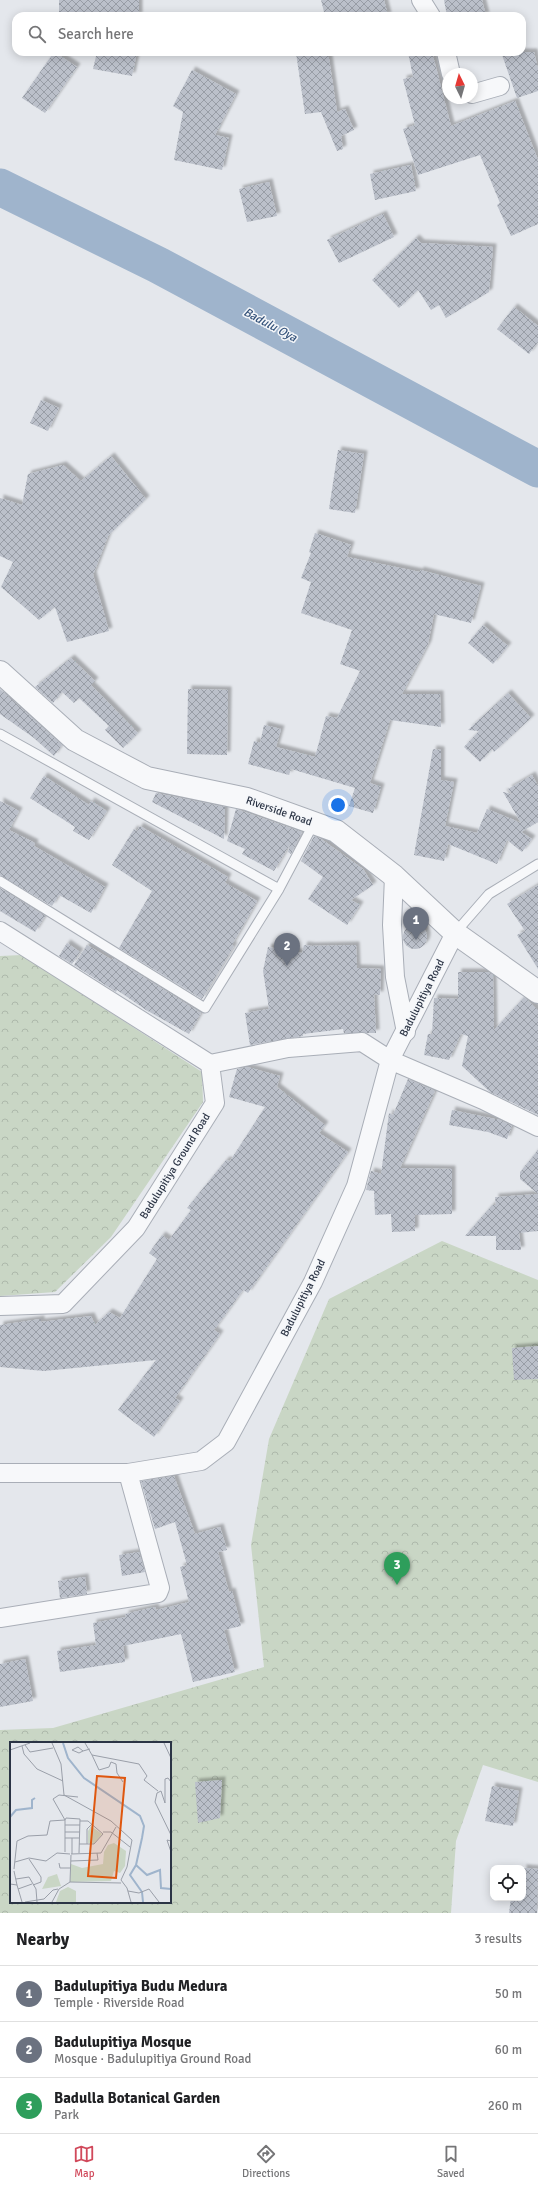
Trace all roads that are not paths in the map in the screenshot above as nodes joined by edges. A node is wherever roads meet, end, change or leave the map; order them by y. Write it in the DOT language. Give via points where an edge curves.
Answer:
graph roads {
  1 [pos="422,0"];
  2 [pos="429,12"];
  3 [pos="447,56"];
  4 [pos="450,68"];
  5 [pos="500,86"];
  6 [pos="478,92"];
  7 [pos="0,672"];
  8 [pos="0,734"];
  9 [pos="314,823"];
  10 [pos="538,864"];
  11 [pos="394,876"];
  12 [pos="0,881"];
  13 [pos="279,889"];
  14 [pos="0,931"];
  15 [pos="455,933"];
  16 [pos="538,992"];
  17 [pos="406,1032"];
  18 [pos="390,1060"];
  19 [pos="210,1064"];
  20 [pos="538,1127"];
  21 [pos="0,1306"];
  22 [pos="0,1473"];
  23 [pos="128,1473"];
  24 [pos="0,1618"];
  1 -- 2 [label="street"];
  3 -- 4 [label="street"];
  5 -- 6 [label="street"];
  7 -- 9 [label="street, Riverside Road" via="76,740 147,778 248,799"];
  8 -- 13 [label="lane"];
  9 -- 11 [label="street, Riverside Road" via="336,831"];
  9 -- 13 [label="lane"];
  10 -- 15 [label="lane" via="489,894"];
  11 -- 15 [label="street, Riverside Road"];
  11 -- 17 [label="street" via="392,925 395,977"];
  12 -- 13 [label="lane" via="205,1008"];
  14 -- 19 [label="street"];
  15 -- 16 [label="street, Riverside Road"];
  15 -- 17 [label="street, Badulupitiya Road"];
  17 -- 18 [label="street, Badulupitiya Road"];
  18 -- 19 [label="street" via="362,1042 288,1048"];
  18 -- 20 [label="street"];
  18 -- 23 [label="street, Badulupitiya Road" via="356,1186 313,1282 226,1442 201,1461"];
  19 -- 21 [label="street, Badulupitiya Ground Road" via="215,1103 136,1228 63,1304"];
  22 -- 23 [label="street, Badulupitiya Road"];
  23 -- 24 [label="street" via="160,1588 158,1593"];
}
